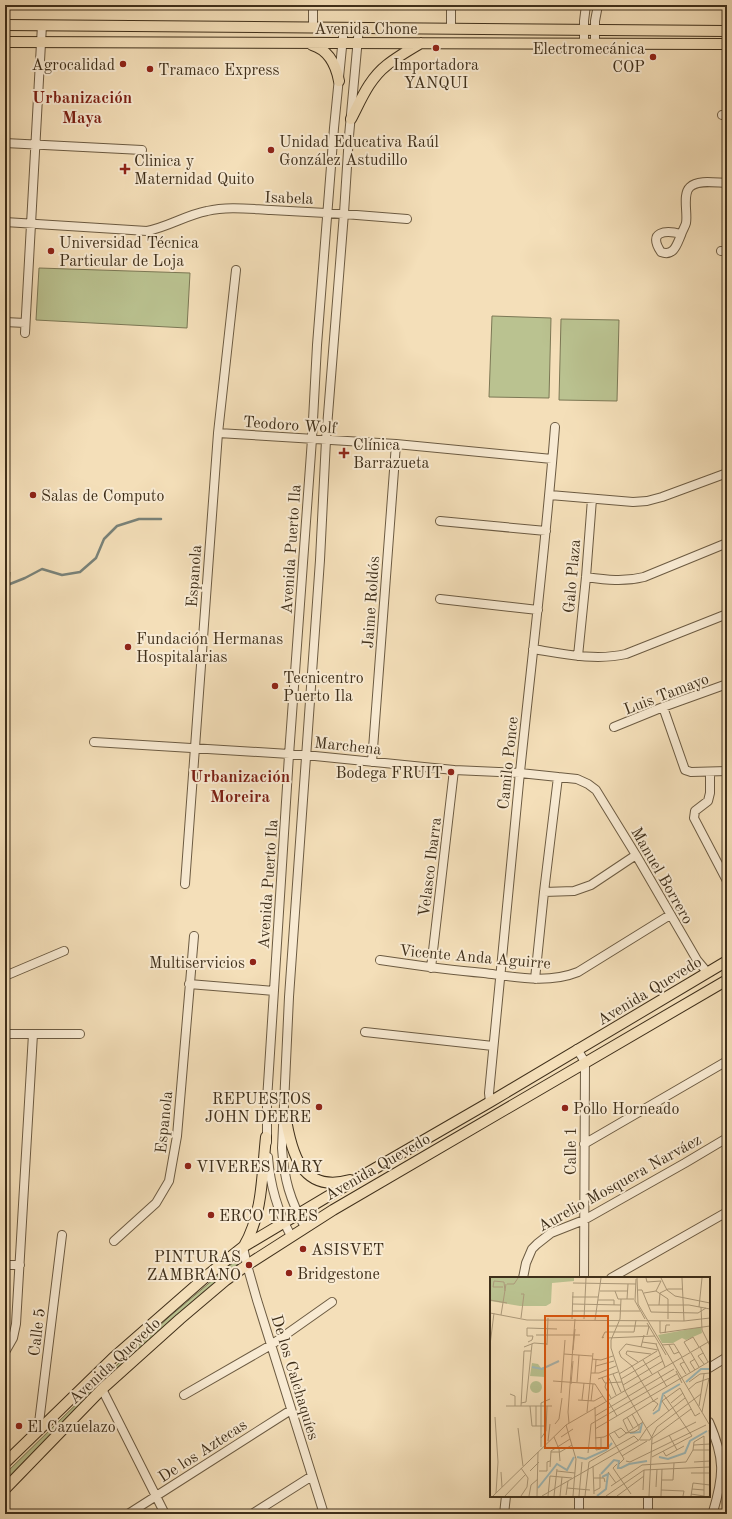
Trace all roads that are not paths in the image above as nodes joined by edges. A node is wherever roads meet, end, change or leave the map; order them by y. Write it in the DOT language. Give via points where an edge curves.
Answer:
graph roads {
  1 [pos="313,5"];
  2 [pos="451,5"];
  3 [pos="586,5"];
  4 [pos="598,5"];
  5 [pos="5,25"];
  6 [pos="42,25"];
  7 [pos="313,27"];
  8 [pos="344,27"];
  9 [pos="359,28"];
  10 [pos="451,28"];
  11 [pos="584,30"];
  12 [pos="595,30"];
  13 [pos="727,31"];
  14 [pos="5,42"];
  15 [pos="41,42"];
  16 [pos="306,43"];
  17 [pos="342,43"];
  18 [pos="357,43"];
  19 [pos="421,43"];
  20 [pos="584,44"];
  21 [pos="595,44"];
  22 [pos="727,44"];
  23 [pos="339,82"];
  24 [pos="351,119"];
  25 [pos="5,143"];
  26 [pos="36,146"];
  27 [pos="142,150"];
  28 [pos="727,183"];
  29 [pos="328,212"];
  30 [pos="344,213"];
  31 [pos="407,219"];
  32 [pos="5,222"];
  33 [pos="31,224"];
  34 [pos="681,234"];
  35 [pos="236,270"];
  36 [pos="5,322"];
  37 [pos="25,323"];
  38 [pos="24,333"];
  39 [pos="555,428"];
  40 [pos="218,434"];
  41 [pos="312,439"];
  42 [pos="326,440"];
  43 [pos="396,444"];
  44 [pos="552,459"];
  45 [pos="727,474"];
  46 [pos="550,496"];
  47 [pos="592,498"];
  48 [pos="440,521"];
  49 [pos="546,531"];
  50 [pos="727,543"];
  51 [pos="586,577"];
  52 [pos="440,599"];
  53 [pos="538,610"];
  54 [pos="727,614"];
  55 [pos="533,649"];
  56 [pos="578,656"];
  57 [pos="726,685"];
  58 [pos="727,694"];
  59 [pos="663,707"];
  60 [pos="614,727"];
  61 [pos="94,742"];
  62 [pos="195,749"];
  63 [pos="289,755"];
  64 [pos="305,755"];
  65 [pos="372,762"];
  66 [pos="454,770"];
  67 [pos="727,771"];
  68 [pos="710,772"];
  69 [pos="520,773"];
  70 [pos="558,777"];
  71 [pos="596,790"];
  72 [pos="636,855"];
  73 [pos="727,882"];
  74 [pos="185,884"];
  75 [pos="544,892"];
  76 [pos="670,915"];
  77 [pos="194,936"];
  78 [pos="64,951"];
  79 [pos="380,960"];
  80 [pos="727,961"];
  81 [pos="431,968"];
  82 [pos="707,972"];
  83 [pos="500,975"];
  84 [pos="5,976"];
  85 [pos="535,979"];
  86 [pos="727,980"];
  87 [pos="189,984"];
  88 [pos="274,991"];
  89 [pos="365,1032"];
  90 [pos="5,1034"];
  91 [pos="32,1034"];
  92 [pos="80,1034"];
  93 [pos="493,1046"];
  94 [pos="577,1050"];
  95 [pos="727,1061"];
  96 [pos="585,1062"];
  97 [pos="490,1102"];
  98 [pos="284,1114"];
  99 [pos="266,1137"];
  100 [pos="727,1138"];
  101 [pos="584,1144"];
  102 [pos="362,1176"];
  103 [pos="727,1212"];
  104 [pos="298,1215"];
  105 [pos="584,1220"];
  106 [pos="284,1223"];
  107 [pos="305,1227"];
  108 [pos="62,1235"];
  109 [pos="291,1236"];
  110 [pos="114,1241"];
  111 [pos="243,1247"];
  112 [pos="5,1265"];
  113 [pos="20,1265"];
  114 [pos="247,1265"];
  115 [pos="523,1277"];
  116 [pos="584,1277"];
  117 [pos="613,1277"];
  118 [pos="332,1302"];
  119 [pos="271,1345"];
  120 [pos="5,1352"];
  121 [pos="727,1357"];
  122 [pos="710,1367"];
  123 [pos="102,1389"];
  124 [pos="184,1395"];
  125 [pos="291,1410"];
  126 [pos="710,1425"];
  127 [pos="38,1431"];
  128 [pos="5,1463"];
  129 [pos="312,1476"];
  130 [pos="5,1489"];
  131 [pos="157,1496"];
  132 [pos="506,1497"];
  133 [pos="579,1497"];
  134 [pos="648,1497"];
  135 [pos="713,1512"];
  136 [pos="128,1514"];
  137 [pos="165,1514"];
  138 [pos="252,1514"];
  139 [pos="324,1514"];
  140 [pos="504,1514"];
  141 [pos="579,1514"];
  142 [pos="648,1514"];
  1 -- 7 [label="street"];
  2 -- 10 [label="street"];
  3 -- 11 [label="street"];
  4 -- 12 [label="street"];
  5 -- 6 [label="main road, Avenida Chone"];
  6 -- 7 [label="main road, Avenida Chone"];
  6 -- 15 [label="street"];
  7 -- 8 [label="main road, Avenida Chone"];
  8 -- 9 [label="main road, Avenida Chone"];
  8 -- 17 [label="street, Avenida Puerto Ila"];
  9 -- 10 [label="main road, Avenida Chone"];
  9 -- 18 [label="street, Avenida Puerto Ila"];
  10 -- 11 [label="main road, Avenida Chone"];
  11 -- 12 [label="main road, Avenida Chone"];
  11 -- 20 [label="street"];
  12 -- 13 [label="main road, Avenida Chone"];
  12 -- 21 [label="street"];
  14 -- 15 [label="main road, Avenida Chone"];
  15 -- 16 [label="main road, Avenida Chone"];
  15 -- 26 [label="street"];
  16 -- 17 [label="main road, Avenida Chone"];
  16 -- 23 [label="main road" via="318,46 330,57 337,70"];
  17 -- 18 [label="main road, Avenida Chone"];
  17 -- 23 [label="street, Avenida Puerto Ila"];
  18 -- 19 [label="main road, Avenida Chone"];
  18 -- 24 [label="street, Avenida Puerto Ila"];
  19 -- 20 [label="main road, Avenida Chone"];
  19 -- 24 [label="main road" via="378,73"];
  20 -- 21 [label="main road, Avenida Chone"];
  21 -- 22 [label="main road, Avenida Chone"];
  23 -- 29 [label="street, Avenida Puerto Ila"];
  24 -- 30 [label="street, Avenida Puerto Ila"];
  25 -- 26 [label="street"];
  26 -- 27 [label="street"];
  26 -- 33 [label="street"];
  28 -- 34 [label="street" via="702,182 689,188 686,224"];
  29 -- 30 [label="street, Isabela"];
  29 -- 33 [label="street, Isabela" via="228,209 207,211 147,231"];
  29 -- 41 [label="street, Avenida Puerto Ila"];
  30 -- 31 [label="street, Isabela"];
  30 -- 42 [label="street, Avenida Puerto Ila"];
  32 -- 33 [label="street, Isabela"];
  33 -- 37 [label="street"];
  35 -- 40 [label="street, Espanola"];
  36 -- 37 [label="street"];
  37 -- 38 [label="street"];
  39 -- 44 [label="street, Camilo Ponce"];
  40 -- 41 [label="street, Teodoro Wolf"];
  40 -- 62 [label="street, Espanola"];
  41 -- 42 [label="street, Teodoro Wolf"];
  41 -- 63 [label="street, Avenida Puerto Ila"];
  42 -- 43 [label="street, Teodoro Wolf"];
  42 -- 64 [label="street, Avenida Puerto Ila"];
  43 -- 44 [label="street, Teodoro Wolf"];
  43 -- 65 [label="street, Jaime Roldós"];
  44 -- 46 [label="street, Camilo Ponce"];
  45 -- 47 [label="street" via="647,501"];
  46 -- 47 [label="street"];
  46 -- 49 [label="street, Camilo Ponce"];
  47 -- 51 [label="street, Galo Plaza"];
  48 -- 49 [label="street"];
  49 -- 53 [label="street, Camilo Ponce"];
  50 -- 51 [label="street" via="632,580"];
  51 -- 56 [label="street, Galo Plaza"];
  52 -- 53 [label="street"];
  53 -- 55 [label="street, Camilo Ponce"];
  54 -- 56 [label="street" via="626,654 606,657"];
  55 -- 56 [label="street"];
  55 -- 69 [label="street, Camilo Ponce"];
  57 -- 58 [label="street"];
  57 -- 59 [label="street, Luis Tamayo"];
  59 -- 60 [label="street, Luis Tamayo"];
  59 -- 68 [label="street" via="686,770"];
  61 -- 62 [label="street, Marchena"];
  62 -- 63 [label="street, Marchena"];
  62 -- 74 [label="street, Espanola"];
  63 -- 64 [label="street, Marchena"];
  63 -- 88 [label="street, Avenida Puerto Ila"];
  64 -- 65 [label="street, Marchena"];
  64 -- 98 [label="street, Avenida Puerto Ila"];
  65 -- 66 [label="street, Marchena"];
  66 -- 69 [label="street, Marchena"];
  66 -- 81 [label="street, Velasco Ibarra"];
  67 -- 68 [label="street"];
  68 -- 73 [label="street" via="710,798 695,811 694,818"];
  69 -- 70 [label="street, Marchena"];
  69 -- 83 [label="street, Camilo Ponce"];
  70 -- 71 [label="street, Marchena" via="577,779"];
  70 -- 75 [label="street"];
  71 -- 72 [label="street, Manuel Borrero"];
  72 -- 75 [label="street" via="591,885 574,891"];
  72 -- 76 [label="street, Manuel Borrero"];
  75 -- 85 [label="street"];
  76 -- 82 [label="street, Manuel Borrero"];
  76 -- 85 [label="street, Vicente Anda Aguirre" via="578,972 564,977"];
  77 -- 87 [label="street, Espanola"];
  78 -- 84 [label="street"];
  79 -- 81 [label="street, Vicente Anda Aguirre"];
  80 -- 82 [label="main road, Avenida Quevedo"];
  81 -- 83 [label="street, Vicente Anda Aguirre"];
  82 -- 94 [label="main road, Avenida Quevedo"];
  83 -- 85 [label="street, Vicente Anda Aguirre"];
  83 -- 93 [label="street, Camilo Ponce"];
  86 -- 96 [label="main road, Avenida Quevedo"];
  87 -- 88 [label="street"];
  87 -- 110 [label="street, Espanola" via="177,1136 169,1181 156,1203"];
  88 -- 99 [label="street, Avenida Puerto Ila"];
  89 -- 93 [label="street"];
  90 -- 91 [label="street"];
  91 -- 92 [label="street"];
  91 -- 113 [label="street"];
  93 -- 97 [label="street, Camilo Ponce"];
  94 -- 96 [label="street"];
  94 -- 97 [label="main road, Avenida Quevedo"];
  95 -- 101 [label="street"];
  96 -- 101 [label="street, Calle 1"];
  96 -- 107 [label="main road, Avenida Quevedo"];
  97 -- 102 [label="main road, Avenida Quevedo"];
  98 -- 102 [label="main road" via="296,1159 306,1173 332,1183"];
  98 -- 104 [label="street, Avenida Puerto Ila" via="284,1170"];
  99 -- 106 [label="street, Avenida Puerto Ila" via="269,1173"];
  99 -- 111 [label="main road" via="258,1212 252,1233"];
  100 -- 105 [label="street, Aurelio Mosquera Narváez"];
  101 -- 105 [label="street, Calle 1"];
  102 -- 104 [label="main road, Avenida Quevedo"];
  103 -- 117 [label="street"];
  104 -- 106 [label="main road, Avenida Quevedo"];
  104 -- 107 [label="street, Avenida Puerto Ila"];
  105 -- 115 [label="street, Aurelio Mosquera Narváez" via="551,1233 537,1244 526,1263"];
  105 -- 116 [label="street, Calle 1"];
  106 -- 109 [label="street, Avenida Puerto Ila"];
  106 -- 111 [label="main road, Avenida Quevedo"];
  107 -- 109 [label="main road, Avenida Quevedo"];
  108 -- 127 [label="street, Calle 5"];
  109 -- 114 [label="main road, Avenida Quevedo"];
  111 -- 114 [label="street, De los Calchaquíes"];
  111 -- 127 [label="main road, Avenida Quevedo" via="113,1358"];
  112 -- 113 [label="street"];
  113 -- 120 [label="street" via="16,1324 13,1338"];
  114 -- 119 [label="street, De los Calchaquíes"];
  114 -- 123 [label="main road, Avenida Quevedo" via="180,1319"];
  118 -- 119 [label="street"];
  119 -- 124 [label="street"];
  119 -- 125 [label="street, De los Calchaquíes"];
  121 -- 122 [label="street"];
  123 -- 130 [label="main road, Avenida Quevedo"];
  123 -- 131 [label="street"];
  125 -- 129 [label="street, De los Calchaquíes"];
  125 -- 131 [label="street, De los Aztecas"];
  126 -- 135 [label="street" via="719,1451 722,1471"];
  127 -- 128 [label="main road, Avenida Quevedo"];
  129 -- 138 [label="street"];
  129 -- 139 [label="street, De los Calchaquíes"];
  131 -- 136 [label="street, De los Aztecas"];
  131 -- 137 [label="street"];
  132 -- 140 [label="street"];
  133 -- 141 [label="street"];
  134 -- 142 [label="street"];
}
